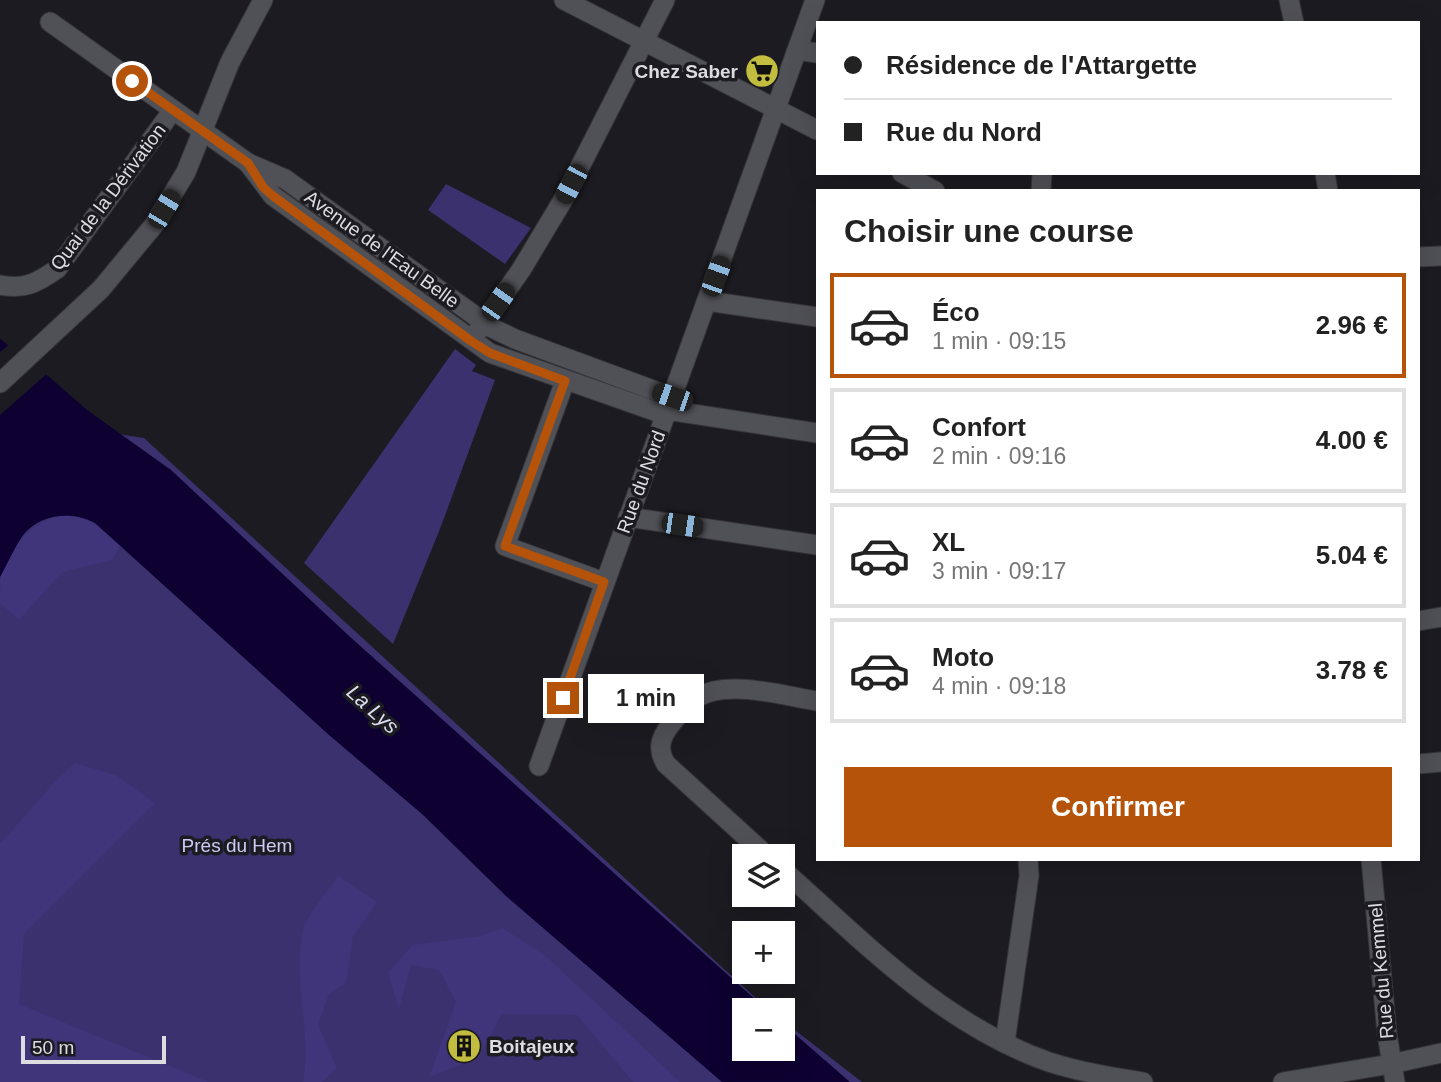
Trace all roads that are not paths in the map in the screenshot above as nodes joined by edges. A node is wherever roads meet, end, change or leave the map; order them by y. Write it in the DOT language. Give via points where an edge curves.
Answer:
graph roads {
  1 [pos="263,0"];
  2 [pos="564,0"];
  3 [pos="665,0"];
  4 [pos="815,0"];
  5 [pos="1289,0"];
  6 [pos="1294,21"];
  7 [pos="50,22"];
  8 [pos="644,41"];
  9 [pos="797,50"];
  10 [pos="816,53"];
  11 [pos="776,109"];
  12 [pos="173,110"];
  13 [pos="816,129"];
  14 [pos="202,131"];
  15 [pos="248,163"];
  16 [pos="906,175"];
  17 [pos="931,189"];
  18 [pos="1441,256"];
  19 [pos="1420,257"];
  20 [pos="0,285"];
  21 [pos="708,302"];
  22 [pos="816,317"];
  23 [pos="484,322"];
  24 [pos="471,341"];
  25 [pos="565,381"];
  26 [pos="0,383"];
  27 [pos="668,407"];
  28 [pos="816,433"];
  29 [pos="628,517"];
  30 [pos="816,545"];
  31 [pos="604,582"];
  32 [pos="1441,617"];
  33 [pos="1420,621"];
  34 [pos="816,701"];
  35 [pos="1441,762"];
  36 [pos="1420,764"];
  37 [pos="539,766"];
  38 [pos="754,844"];
  39 [pos="1027,861"];
  40 [pos="1371,861"];
  41 [pos="795,881"];
  42 [pos="1005,1042"];
  43 [pos="1441,1053"];
  44 [pos="1048,1061"];
  45 [pos="1393,1073"];
  46 [pos="1066,1082"];
  47 [pos="1143,1082"];
  48 [pos="1283,1082"];
  1 -- 14 [label="street" via="230,62"];
  2 -- 8 [label="street"];
  3 -- 8 [label="street"];
  4 -- 9 [label="street, Rue du Nord"];
  5 -- 6 [label="street"];
  7 -- 12 [label="street, Avenue de l'Eau Belle"];
  8 -- 11 [label="street"];
  8 -- 23 [label="street" via="563,200"];
  9 -- 10 [label="street"];
  9 -- 11 [label="street, Rue du Nord"];
  11 -- 13 [label="street"];
  11 -- 21 [label="street, Rue du Nord"];
  12 -- 14 [label="street, Avenue de l'Eau Belle"];
  12 -- 20 [label="street, Quai de la Dérivation" via="57,269 37,283 17,288"];
  14 -- 15 [label="street, Avenue de l'Eau Belle"];
  14 -- 26 [label="street" via="177,188 143,240 101,289"];
  15 -- 23 [label="street, Avenue de l'Eau Belle" via="285,179"];
  15 -- 24 [label="street, Avenue de l'Eau Belle" via="273,196"];
  16 -- 17 [label="street"];
  18 -- 19 [label="street"];
  21 -- 22 [label="street"];
  21 -- 27 [label="street, Rue du Nord"];
  23 -- 24 [label="street"];
  23 -- 27 [label="street, Avenue de l'Eau Belle"];
  24 -- 25 [label="street, Avenue de l'Eau Belle" via="490,353"];
  25 -- 27 [label="street, Avenue de l'Eau Belle"];
  25 -- 31 [label="street" via="505,546"];
  27 -- 28 [label="street"];
  27 -- 29 [label="street, Rue du Nord"];
  29 -- 30 [label="street"];
  29 -- 31 [label="street, Rue du Nord"];
  31 -- 37 [label="street, Rue du Nord"];
  32 -- 33 [label="street"];
  34 -- 38 [label="street" via="718,689 688,704 661,742 666,764"];
  35 -- 36 [label="street"];
  39 -- 42 [label="street" via="1029,876"];
  40 -- 45 [label="street, Rue du Kemmel"];
  41 -- 42 [label="street" via="921,992"];
  42 -- 44 [label="street"];
  43 -- 45 [label="street"];
  44 -- 46 [label="street"];
  44 -- 47 [label="street"];
  45 -- 48 [label="street"];
}
